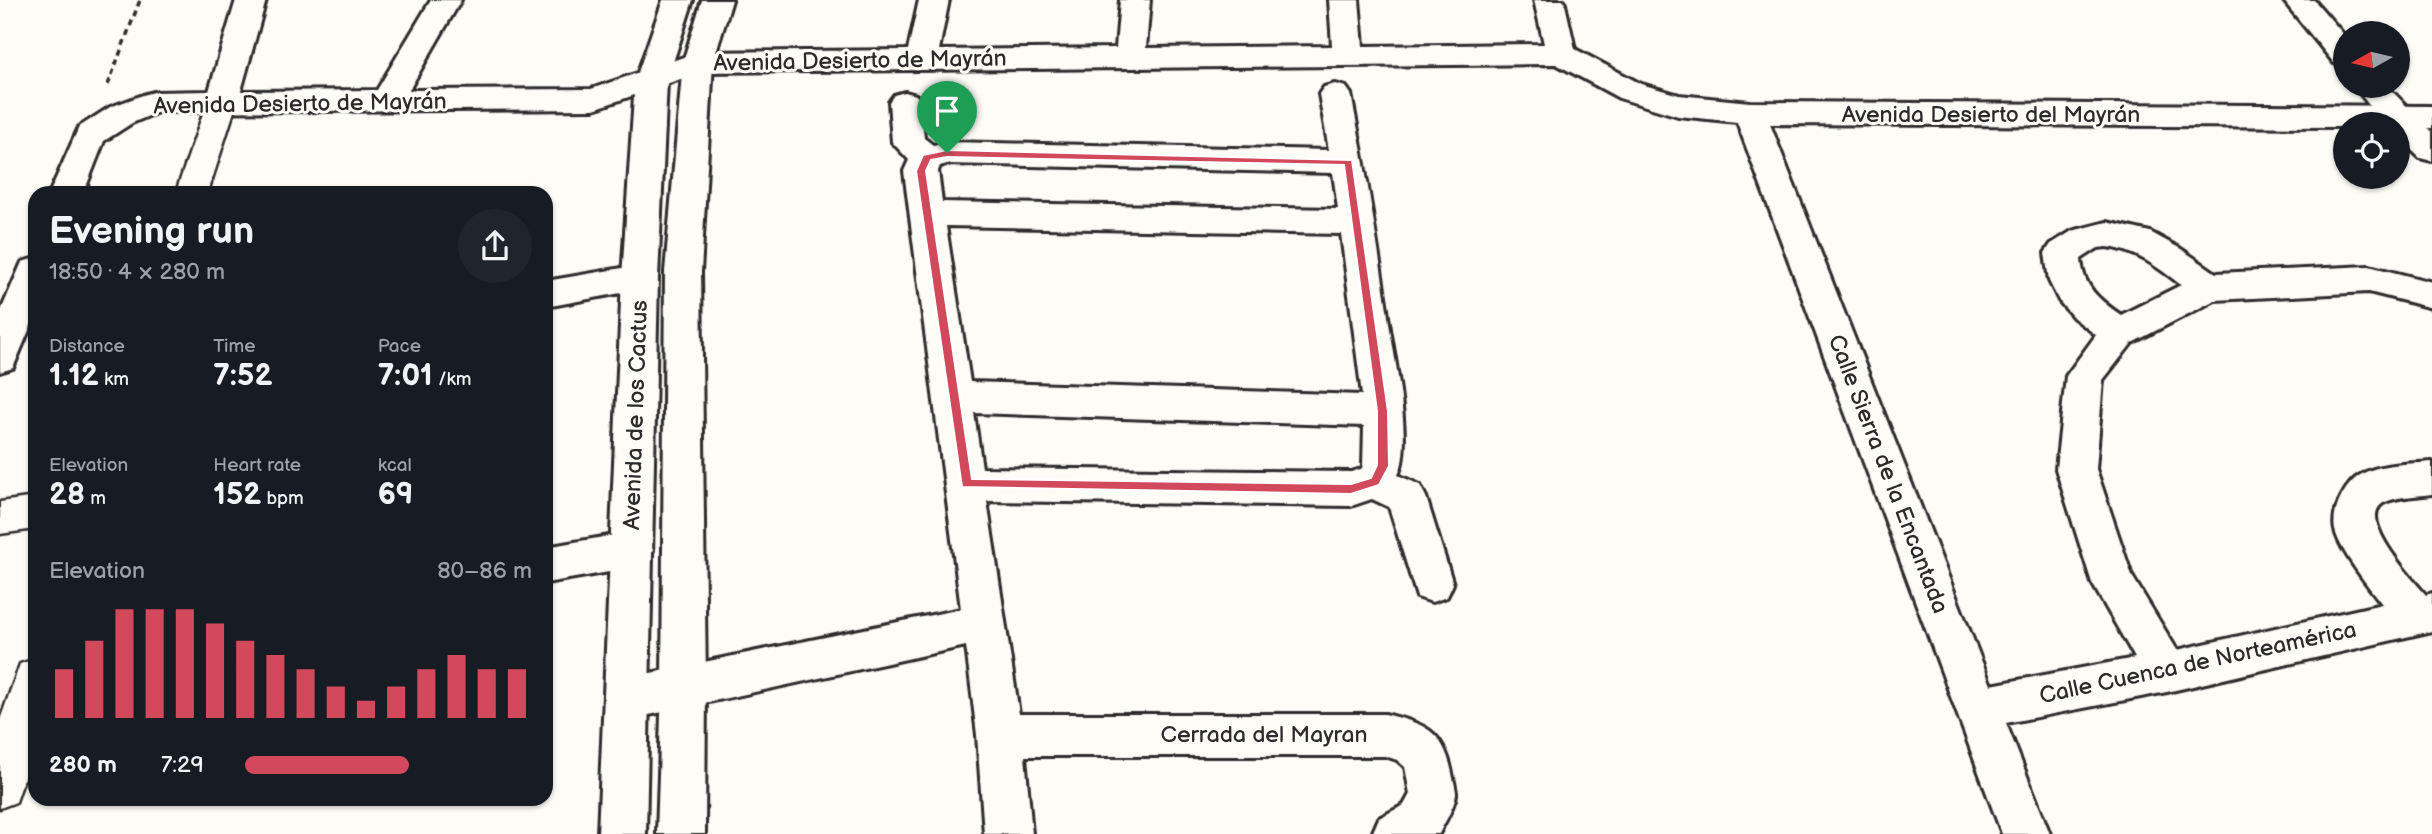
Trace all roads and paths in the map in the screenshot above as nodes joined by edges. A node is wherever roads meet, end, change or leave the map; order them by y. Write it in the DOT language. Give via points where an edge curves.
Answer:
graph roads {
  1 [pos="140,0"];
  2 [pos="251,0"];
  3 [pos="446,0"];
  4 [pos="678,0"];
  5 [pos="717,0"];
  6 [pos="934,0"];
  7 [pos="1135,0"];
  8 [pos="1344,0"];
  9 [pos="1549,0"];
  10 [pos="2298,0"];
  11 [pos="2329,0"];
  12 [pos="2346,21"];
  13 [pos="2333,42"];
  14 [pos="1561,54"];
  15 [pos="1348,56"];
  16 [pos="1130,58"];
  17 [pos="921,60"];
  18 [pos="698,62"];
  19 [pos="651,81"];
  20 [pos="2410,93"];
  21 [pos="1335,94"];
  22 [pos="2380,98"];
  23 [pos="222,102"];
  24 [pos="386,102"];
  25 [pos="905,102"];
  26 [pos="2392,112"];
  27 [pos="1750,113"];
  28 [pos="2432,116"];
  29 [pos="2333,117"];
  30 [pos="2410,117"];
  31 [pos="2410,130"];
  32 [pos="90,135"];
  33 [pos="2432,150"];
  34 [pos="927,157"];
  35 [pos="1348,162"];
  36 [pos="69,186"];
  37 [pos="194,186"];
  38 [pos="927,214"];
  39 [pos="1355,222"];
  40 [pos="640,278"];
  41 [pos="2209,287"];
  42 [pos="28,292"];
  43 [pos="553,293"];
  44 [pos="2432,295"];
  45 [pos="2119,333"];
  46 [pos="0,358"];
  47 [pos="953,397"];
  48 [pos="1382,411"];
  49 [pos="2432,478"];
  50 [pos="1375,482"];
  51 [pos="967,484"];
  52 [pos="28,514"];
  53 [pos="0,517"];
  54 [pos="632,550"];
  55 [pos="553,564"];
  56 [pos="1432,584"];
  57 [pos="2424,614"];
  58 [pos="983,623"];
  59 [pos="2167,672"];
  60 [pos="684,686"];
  61 [pos="28,698"];
  62 [pos="626,699"];
  63 [pos="1978,708"];
  64 [pos="1000,735"];
  65 [pos="3,768"];
  66 [pos="622,834"];
  67 [pos="681,834"];
  68 [pos="1008,834"];
  69 [pos="1396,834"];
  70 [pos="2026,834"];
  1 -- 32 [label="path"];
  2 -- 23 [label="street"];
  3 -- 24 [label="street"];
  4 -- 19 [label="street, Avenida de los Cactus"];
  5 -- 18 [label="street, Avenida de los Cactus"];
  6 -- 17 [label="street"];
  7 -- 16 [label="street"];
  8 -- 15 [label="street"];
  9 -- 14 [label="street"];
  10 -- 13 [label="street"];
  11 -- 12 [label="street"];
  14 -- 15 [label="street, Avenida Desierto de Mayrán"];
  14 -- 27 [label="street, Avenida Desierto del Mayrán" via="1630,91 1678,105"];
  15 -- 16 [label="street, Avenida Desierto de Mayrán"];
  16 -- 17 [label="street, Avenida Desierto de Mayrán"];
  17 -- 18 [label="street, Avenida Desierto de Mayrán"];
  18 -- 19 [label="street, Avenida Desierto de Mayrán"];
  18 -- 60 [label="street, Avenida de los Cactus" via="683,272"];
  19 -- 24 [label="street, Avenida Desierto de Mayrán" via="594,99"];
  19 -- 40 [label="street, Avenida de los Cactus"];
  20 -- 28 [label="street"];
  21 -- 35 [label="street"];
  22 -- 26 [label="street"];
  23 -- 24 [label="street, Avenida Desierto de Mayrán"];
  23 -- 32 [label="street, Avenida Desierto de Mayrán" via="154,102 121,115"];
  23 -- 37 [label="street"];
  25 -- 34 [label="street" via="908,142"];
  27 -- 29 [label="street, Avenida Desierto del Mayrán"];
  27 -- 63 [label="street, Calle Sierra de la Encantada"];
  28 -- 30 [label="street, Avenida Desierto del Mayrán"];
  31 -- 33 [label="street"];
  32 -- 36 [label="street"];
  34 -- 35 [label="street" via="947,153"];
  34 -- 38 [label="street" via="921,171"];
  35 -- 39 [label="street"];
  38 -- 39 [label="street"];
  38 -- 47 [label="street"];
  39 -- 48 [label="street"];
  40 -- 43 [label="street"];
  40 -- 54 [label="street, Avenida de los Cactus"];
  41 -- 44 [label="street" via="2369,279"];
  41 -- 45 [label="street"];
  41 -- 45 [label="street" via="2152,246 2122,236 2092,236 2063,253 2063,275 2078,302"];
  42 -- 46 [label="street"];
  45 -- 59 [label="street" via="2085,376 2076,469 2113,583"];
  47 -- 48 [label="street"];
  47 -- 51 [label="street"];
  48 -- 50 [label="street" via="1383,466"];
  49 -- 57 [label="street, Calle Cuenca de Norteamérica" via="2375,485 2359,502 2355,530 2378,567"];
  50 -- 51 [label="street" via="1351,489"];
  50 -- 56 [label="street" via="1406,497"];
  51 -- 58 [label="street"];
  52 -- 53 [label="street"];
  54 -- 55 [label="street"];
  54 -- 62 [label="street, Avenida de los Cactus"];
  57 -- 59 [label="street, Calle Cuenca de Norteamérica"];
  58 -- 60 [label="street"];
  58 -- 64 [label="street"];
  59 -- 63 [label="street, Calle Cuenca de Norteamérica"];
  60 -- 62 [label="street"];
  60 -- 67 [label="street, Avenida de los Cactus"];
  61 -- 65 [label="street"];
  62 -- 66 [label="street, Avenida de los Cactus"];
  63 -- 70 [label="street, Calle Sierra de la Encantada"];
  64 -- 68 [label="street"];
  64 -- 69 [label="street, Cerrada del Mayran" via="1385,735 1411,742 1426,757 1433,795 1421,821"];
}
